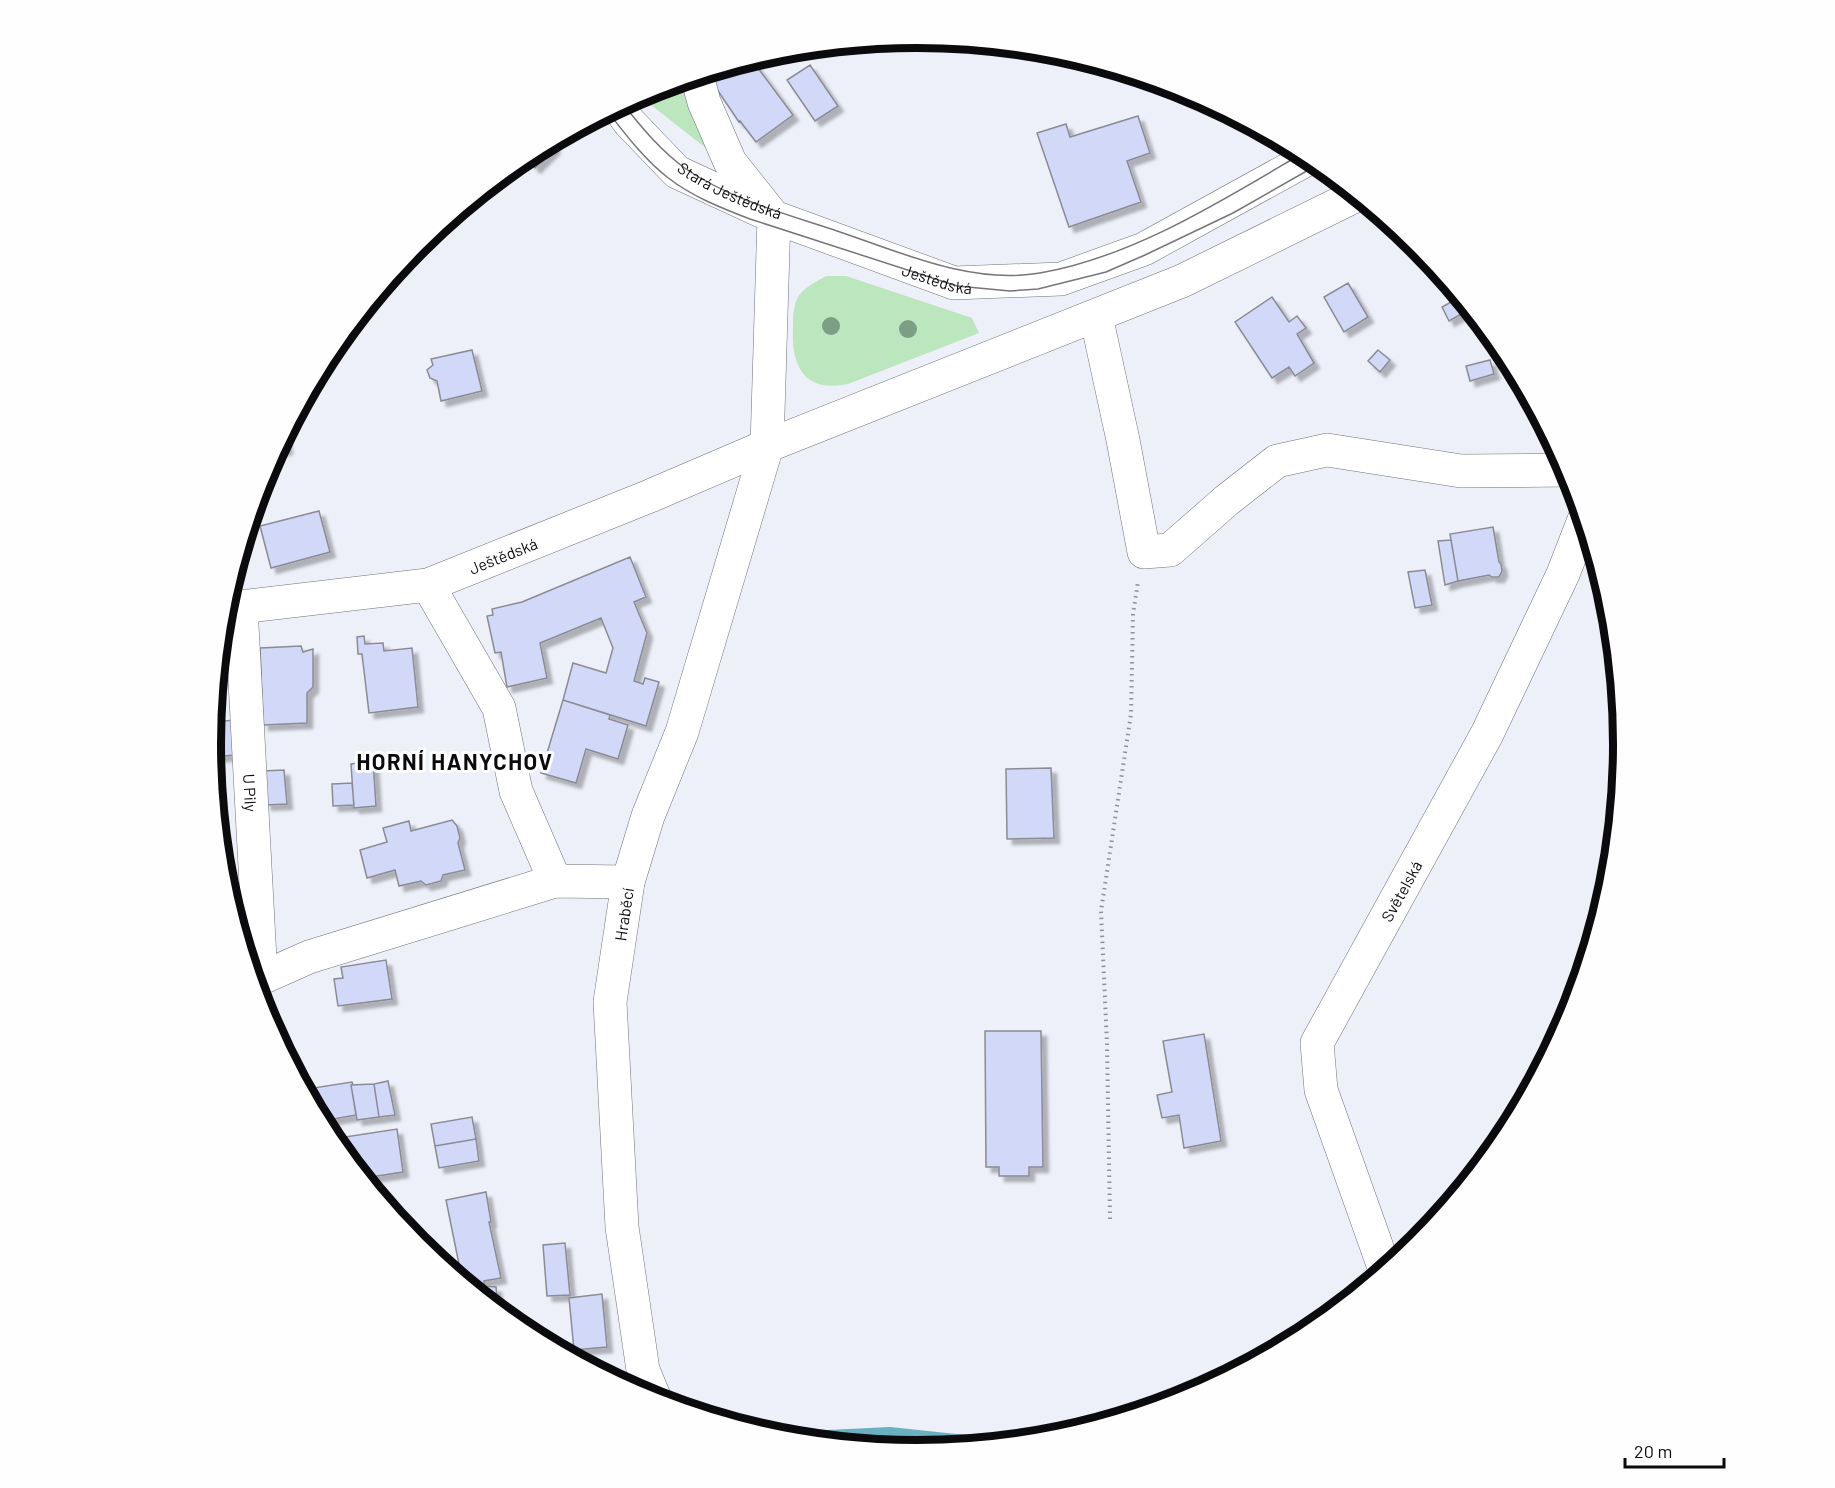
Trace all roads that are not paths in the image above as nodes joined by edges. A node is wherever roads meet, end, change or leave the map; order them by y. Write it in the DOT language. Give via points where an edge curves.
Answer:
graph roads {
  1 [pos="699,83"];
  2 [pos="623,114"];
  3 [pos="1300,163"];
  4 [pos="1349,199"];
  5 [pos="774,217"];
  6 [pos="1096,316"];
  7 [pos="766,446"];
  8 [pos="1557,470"];
  9 [pos="1580,530"];
  10 [pos="428,585"];
  11 [pos="235,608"];
  12 [pos="233,620"];
  13 [pos="555,881"];
  14 [pos="628,882"];
  15 [pos="257,965"];
  16 [pos="262,977"];
  17 [pos="1382,1262"];
  18 [pos="650,1386"];
  1 -- 5 [label="street, Stará Ještědská" via="730,162"];
  2 -- 5 [label="street, Stará Ještědská" via="677,172"];
  3 -- 5 [label="street, Ještědská" via="1144,249 1061,279 954,283"];
  4 -- 6 [label="street, Ještědská" via="1182,281"];
  5 -- 7 [label="street"];
  6 -- 7 [label="street, Ještědská"];
  6 -- 8 [label="street" via="1144,552 1170,550 1277,461 1327,450 1461,471"];
  7 -- 10 [label="street, Ještědská"];
  7 -- 14 [label="street, Hraběcí" via="682,732 648,816"];
  9 -- 17 [label="street, Světelská" via="1487,734 1317,1043 1321,1090"];
  10 -- 11 [label="street, Ještědská"];
  10 -- 13 [label="street" via="499,708 516,791"];
  12 -- 15 [label="street, U Pily"];
  13 -- 14 [label="street, U Pily"];
  13 -- 16 [label="street, U Pily" via="309,957"];
  14 -- 18 [label="street, Hraběcí" via="610,1002 611,1026 622,1227 643,1370"];
}
